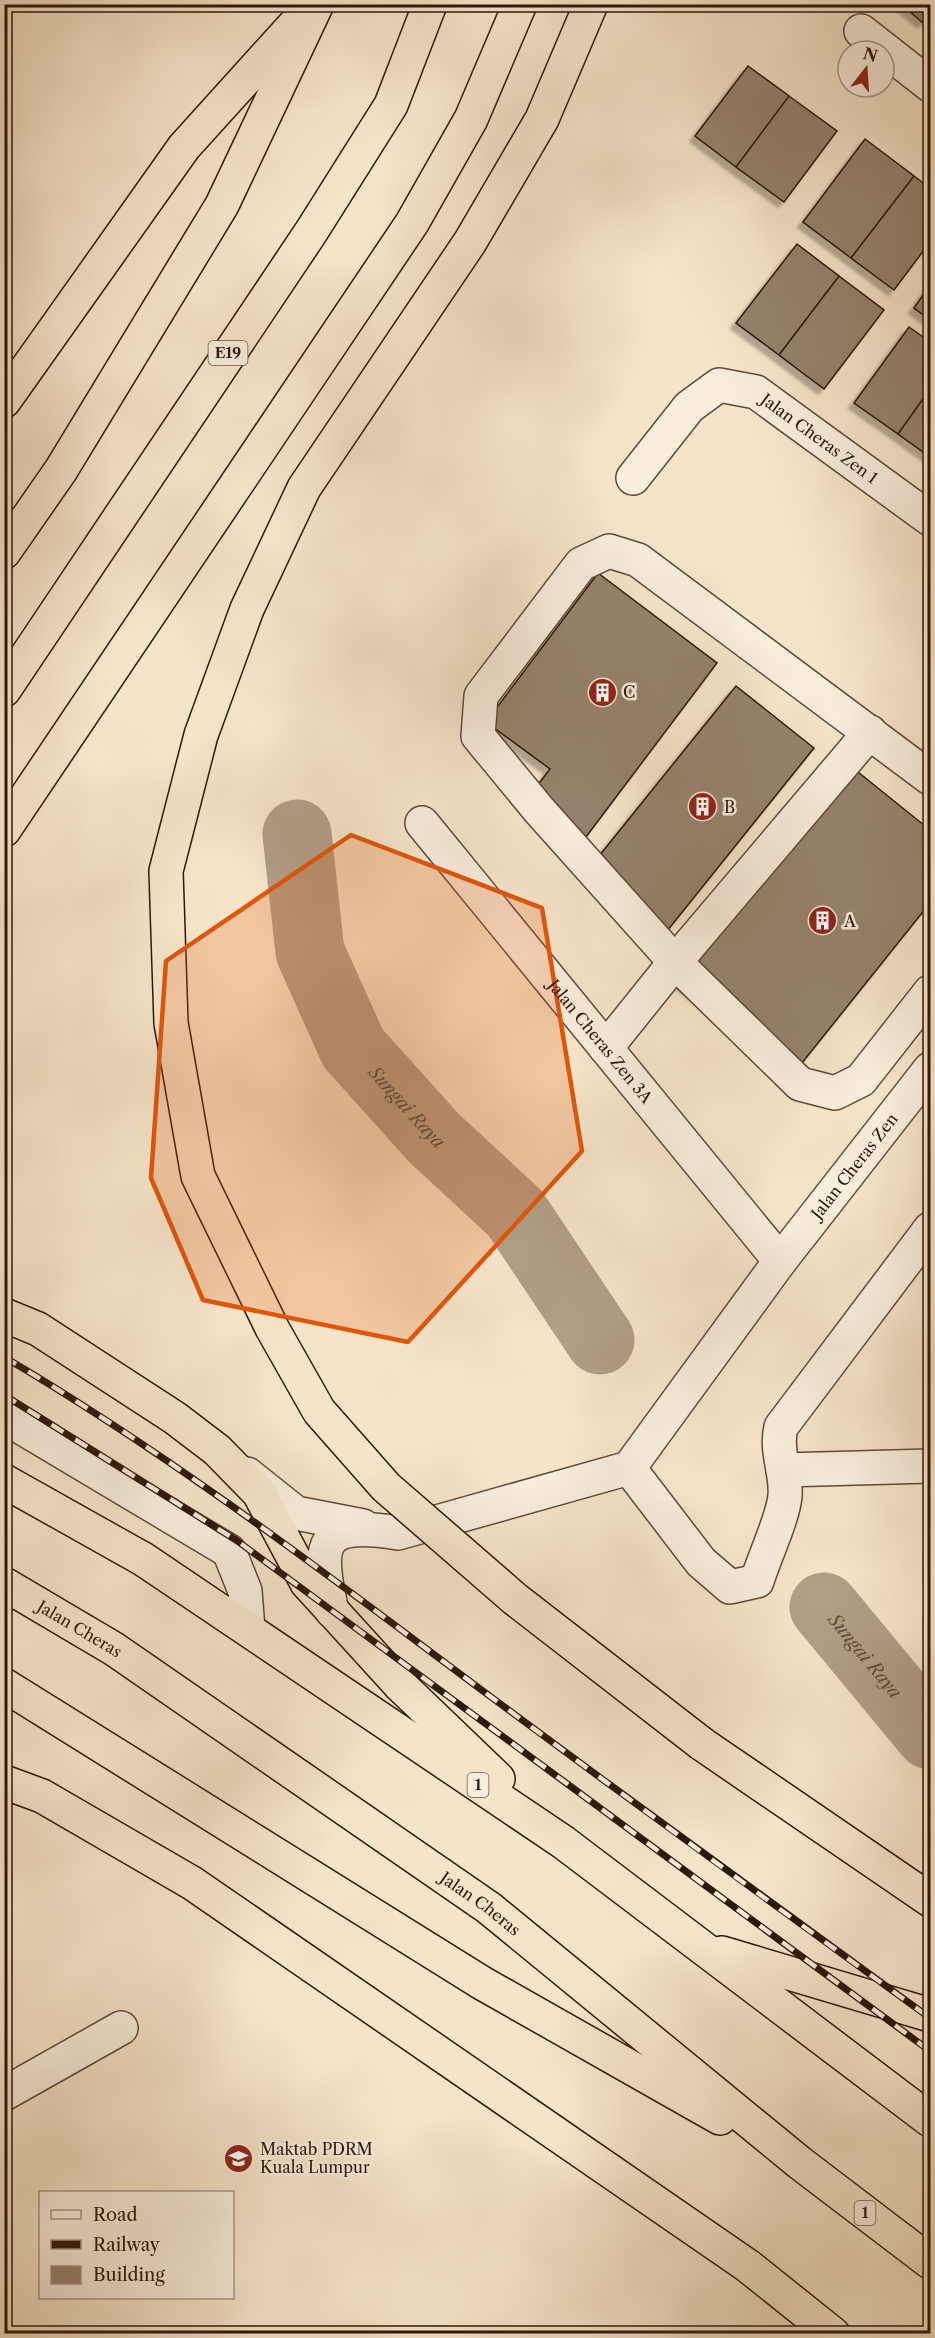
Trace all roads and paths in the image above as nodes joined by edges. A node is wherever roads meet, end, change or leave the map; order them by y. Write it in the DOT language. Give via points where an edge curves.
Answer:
graph roads {
  1 [pos="315,4"];
  2 [pos="430,4"];
  3 [pos="520,4"];
  4 [pos="591,4"];
  5 [pos="861,31"];
  6 [pos="930,85"];
  7 [pos="4,401"];
  8 [pos="633,478"];
  9 [pos="930,519"];
  10 [pos="4,552"];
  11 [pos="4,690"];
  12 [pos="870,732"];
  13 [pos="930,778"];
  14 [pos="422,823"];
  15 [pos="4,830"];
  16 [pos="675,962"];
  17 [pos="930,992"];
  18 [pos="606,1048"];
  19 [pos="930,1070"];
  20 [pos="925,1248"];
  21 [pos="780,1261"];
  22 [pos="4,1315"];
  23 [pos="4,1417"];
  24 [pos="217,1450"];
  25 [pos="930,1467"];
  26 [pos="628,1468"];
  27 [pos="783,1470"];
  28 [pos="4,1481"];
  29 [pos="398,1533"];
  30 [pos="4,1584"];
  31 [pos="332,1611"];
  32 [pos="248,1629"];
  33 [pos="4,1685"];
  34 [pos="4,1782"];
  35 [pos="563,1842"];
  36 [pos="930,1900"];
  37 [pos="706,1948"];
  38 [pos="930,2015"];
  39 [pos="121,2028"];
  40 [pos="4,2094"];
  41 [pos="930,2120"];
  42 [pos="800,2163"];
  43 [pos="930,2262"];
  44 [pos="833,2334"];
  1 -- 7 [label="highway" via="184,147"];
  1 -- 10 [label="highway" via="222,205 61,471"];
  2 -- 11 [label="highway, E19" via="391,105 311,232"];
  3 -- 15 [label="highway" via="471,118 411,223"];
  4 -- 36 [label="highway, bridge" via="542,119 470,242 304,488 246,609 201,735 166,871 171,1023 198,1176 272,1328 319,1411 386,1487 515,1599 702,1743"];
  5 -- 6 [label="street"];
  8 -- 9 [label="street, Jalan Cheras Zen 1" via="689,407 718,385 756,392"];
  12 -- 13 [label="street"];
  12 -- 16 [label="street"];
  12 -- 16 [label="street" via="638,560 609,551 581,564 481,696 478,736"];
  14 -- 18 [label="street, Jalan Cheras Zen 3A"];
  16 -- 17 [label="street" via="800,1084 835,1093 861,1080"];
  16 -- 18 [label="street"];
  18 -- 21 [label="street, Jalan Cheras Zen 3A"];
  19 -- 21 [label="street, Jalan Cheras Zen"];
  20 -- 27 [label="street" via="781,1427 777,1444"];
  21 -- 26 [label="street, Jalan Cheras Zen"];
  22 -- 24 [label="highway" via="38,1329"];
  23 -- 32 [label="street" via="229,1551 245,1591"];
  24 -- 29 [label="street" via="296,1513"];
  24 -- 31 [label="highway" via="259,1493 301,1574"];
  25 -- 27 [label="street"];
  26 -- 27 [label="street" via="701,1562 730,1587 757,1581 785,1498"];
  26 -- 29 [label="street"];
  28 -- 32 [label="highway, 1" via="143,1559"];
  29 -- 31 [label="street" via="364,1527 341,1530 330,1541 324,1555"];
  30 -- 42 [label="highway, Jalan Cheras / 1" via="123,1655 489,1908"];
  31 -- 35 [label="highway" via="399,1684"];
  32 -- 35 [label="highway, 1"];
  33 -- 42 [label="highway" via="482,1983"];
  34 -- 44 [label="highway" via="42,1796 192,1883 748,2266"];
  35 -- 37 [label="highway, 1"];
  37 -- 38 [label="highway"];
  37 -- 41 [label="highway, 1"];
  39 -- 40 [label="street"];
  42 -- 43 [label="highway, Jalan Cheras / 1"];
}
